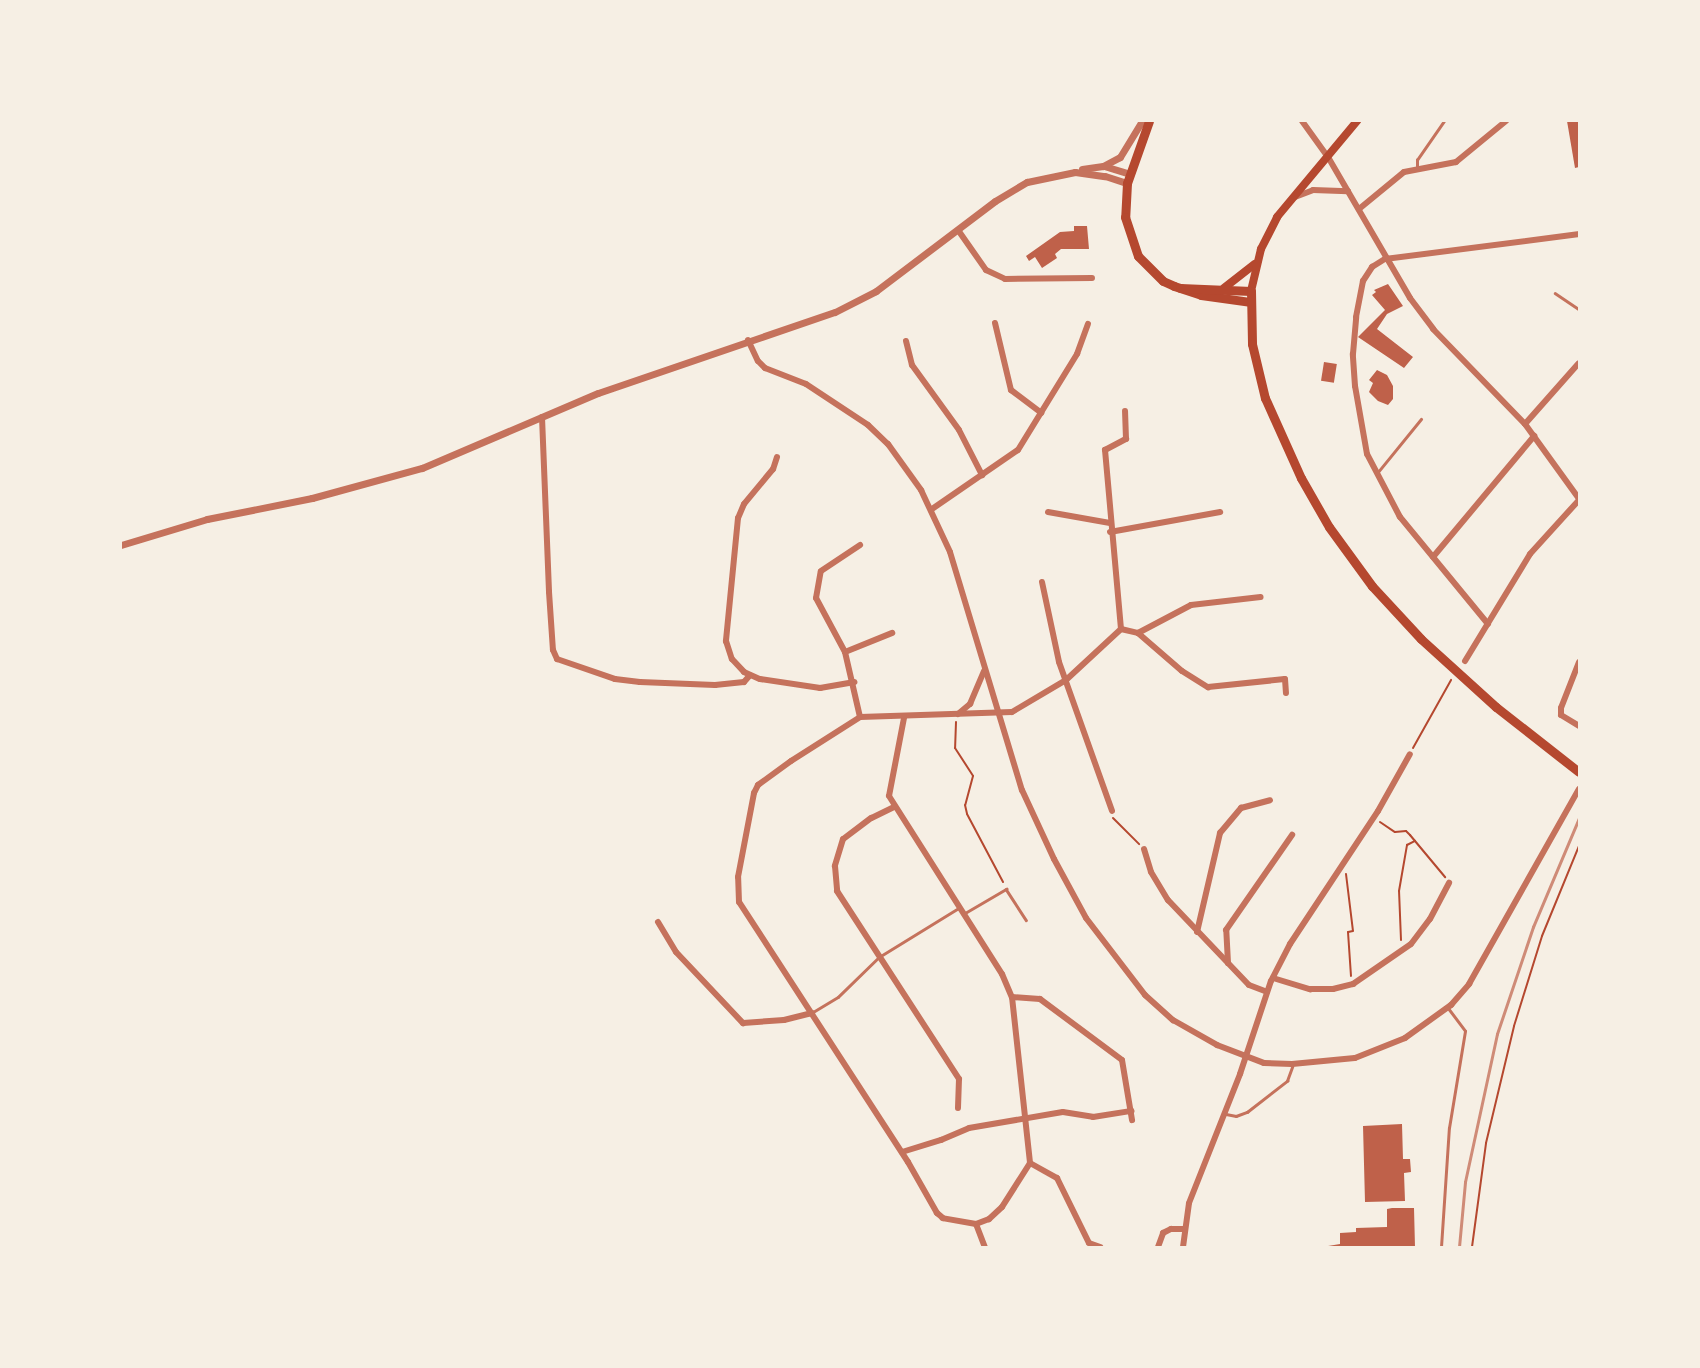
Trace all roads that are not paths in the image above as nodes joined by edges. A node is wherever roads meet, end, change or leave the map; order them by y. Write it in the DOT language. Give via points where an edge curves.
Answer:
graph roads {
  1 [pos="1142,121"];
  2 [pos="1149,121"];
  3 [pos="1302,121"];
  4 [pos="1357,121"];
  5 [pos="1444,121"];
  6 [pos="1506,121"];
  7 [pos="1328,157"];
  8 [pos="1103,166"];
  9 [pos="1417,167"];
  10 [pos="1065,173"];
  11 [pos="1129,179"];
  12 [pos="1348,191"];
  13 [pos="1290,200"];
  14 [pos="1359,209"];
  15 [pos="958,230"];
  16 [pos="1579,234"];
  17 [pos="1385,259"];
  18 [pos="1257,262"];
  19 [pos="1091,278"];
  20 [pos="1180,288"];
  21 [pos="1224,288"];
  22 [pos="1251,291"];
  23 [pos="1555,293"];
  24 [pos="1250,302"];
  25 [pos="1579,309"];
  26 [pos="995,323"];
  27 [pos="1088,324"];
  28 [pos="748,340"];
  29 [pos="906,341"];
  30 [pos="1579,363"];
  31 [pos="1125,411"];
  32 [pos="1041,413"];
  33 [pos="542,417"];
  34 [pos="1421,419"];
  35 [pos="1525,424"];
  36 [pos="1534,436"];
  37 [pos="777,457"];
  38 [pos="982,475"];
  39 [pos="1376,475"];
  40 [pos="1579,500"];
  41 [pos="932,509"];
  42 [pos="1048,512"];
  43 [pos="1220,512"];
  44 [pos="1110,523"];
  45 [pos="1110,532"];
  46 [pos="121,545"];
  47 [pos="860,545"];
  48 [pos="1433,557"];
  49 [pos="1042,582"];
  50 [pos="1261,597"];
  51 [pos="1488,624"];
  52 [pos="1121,629"];
  53 [pos="892,633"];
  54 [pos="1138,633"];
  55 [pos="845,652"];
  56 [pos="1465,661"];
  57 [pos="1579,662"];
  58 [pos="985,669"];
  59 [pos="750,675"];
  60 [pos="1066,680"];
  61 [pos="854,682"];
  62 [pos="1286,693"];
  63 [pos="998,713"];
  64 [pos="957,715"];
  65 [pos="860,718"];
  66 [pos="904,718"];
  67 [pos="1579,726"];
  68 [pos="1410,754"];
  69 [pos="1576,769"];
  70 [pos="1579,789"];
  71 [pos="1270,800"];
  72 [pos="894,807"];
  73 [pos="1112,811"];
  74 [pos="1292,835"];
  75 [pos="1144,849"];
  76 [pos="1449,883"];
  77 [pos="962,910"];
  78 [pos="1026,920"];
  79 [pos="658,922"];
  80 [pos="1197,932"];
  81 [pos="879,957"];
  82 [pos="1228,962"];
  83 [pos="1273,978"];
  84 [pos="1267,992"];
  85 [pos="1012,997"];
  86 [pos="1447,1007"];
  87 [pos="812,1013"];
  88 [pos="1246,1056"];
  89 [pos="1292,1065"];
  90 [pos="958,1108"];
  91 [pos="1132,1111"];
  92 [pos="1223,1113"];
  93 [pos="1025,1119"];
  94 [pos="1132,1120"];
  95 [pos="901,1152"];
  96 [pos="1030,1163"];
  97 [pos="976,1224"];
  98 [pos="1184,1229"];
  99 [pos="985,1247"];
  100 [pos="1100,1247"];
  101 [pos="1158,1247"];
  102 [pos="1182,1247"];
  103 [pos="1441,1247"];
  1 -- 8 [label="street" via="1119,157"];
  2 -- 11 [label="main road"];
  3 -- 7 [label="street"];
  4 -- 7 [label="main road"];
  5 -- 9 [label="lane" via="1417,160"];
  6 -- 9 [label="street" via="1456,162"];
  7 -- 12 [label="street"];
  7 -- 13 [label="main road"];
  8 -- 10 [label="street"];
  8 -- 11 [label="street"];
  9 -- 14 [label="street" via="1404,172"];
  10 -- 11 [label="street"];
  10 -- 15 [label="street" via="1017,187"];
  11 -- 20 [label="main road" via="1125,217 1138,256 1163,281"];
  12 -- 13 [label="street" via="1312,190"];
  12 -- 14 [label="street"];
  13 -- 18 [label="main road" via="1270,230"];
  14 -- 17 [label="street"];
  15 -- 19 [label="street" via="986,270 1005,279"];
  15 -- 28 [label="street" via="861,301"];
  16 -- 17 [label="street"];
  17 -- 35 [label="street" via="1433,329"];
  17 -- 39 [label="street" via="1372,267 1363,281 1353,354 1362,433"];
  18 -- 21 [label="main road"];
  18 -- 22 [label="main road"];
  20 -- 21 [label="main road"];
  20 -- 24 [label="main road"];
  21 -- 22 [label="main road"];
  22 -- 24 [label="main road"];
  23 -- 25 [label="lane"];
  24 -- 69 [label="main road" via="1257,370 1287,449 1329,527 1372,586 1456,678"];
  26 -- 32 [label="street" via="1011,390"];
  27 -- 32 [label="street" via="1077,354"];
  28 -- 33 [label="street"];
  28 -- 41 [label="street" via="765,368 806,384 868,425 906,468"];
  29 -- 38 [label="street" via="912,365 959,430"];
  30 -- 35 [label="street"];
  31 -- 44 [label="street" via="1126,439 1105,450"];
  32 -- 38 [label="street" via="1018,450"];
  33 -- 46 [label="street" via="422,468 207,519"];
  33 -- 59 [label="street" via="556,659 615,679 640,682 715,685 744,682"];
  34 -- 39 [label="lane"];
  35 -- 36 [label="street"];
  36 -- 40 [label="street"];
  36 -- 48 [label="street"];
  37 -- 59 [label="street" via="773,470 738,518 726,641 732,659"];
  38 -- 41 [label="street"];
  39 -- 48 [label="street" via="1400,517"];
  40 -- 51 [label="street" via="1530,554"];
  41 -- 58 [label="street" via="950,552"];
  42 -- 44 [label="street"];
  43 -- 45 [label="street"];
  44 -- 45 [label="street"];
  45 -- 52 [label="street"];
  47 -- 55 [label="street" via="821,571 817,583 816,598"];
  48 -- 51 [label="street"];
  49 -- 60 [label="street"];
  50 -- 54 [label="street" via="1191,605"];
  51 -- 56 [label="street"];
  52 -- 54 [label="street"];
  52 -- 60 [label="street"];
  53 -- 55 [label="street"];
  54 -- 62 [label="street" via="1181,671 1208,687 1285,679"];
  55 -- 61 [label="street"];
  57 -- 67 [label="street" via="1561,715"];
  58 -- 63 [label="street"];
  58 -- 64 [label="street" via="970,704"];
  59 -- 61 [label="street" via="820,688"];
  60 -- 63 [label="street" via="1012,712"];
  60 -- 73 [label="street"];
  61 -- 65 [label="street"];
  63 -- 64 [label="street"];
  63 -- 88 [label="street" via="1022,790 1086,918 1125,971 1172,1020"];
  64 -- 66 [label="street"];
  65 -- 66 [label="street"];
  65 -- 87 [label="street" via="758,785 737,877 738,902"];
  66 -- 72 [label="street" via="889,796"];
  68 -- 83 [label="street"];
  70 -- 86 [label="street" via="1469,984"];
  71 -- 80 [label="street" via="1241,808 1220,833"];
  72 -- 77 [label="street"];
  72 -- 81 [label="street" via="843,839 835,866 837,891"];
  74 -- 82 [label="street" via="1226,930"];
  75 -- 80 [label="street" via="1168,900"];
  76 -- 83 [label="street" via="1430,919 1403,950 1353,984 1310,989"];
  77 -- 78 [label="lane" via="1006,889"];
  77 -- 81 [label="lane"];
  77 -- 85 [label="street"];
  79 -- 87 [label="street" via="676,952 743,1023"];
  80 -- 82 [label="street"];
  81 -- 87 [label="lane" via="838,997"];
  81 -- 90 [label="street" via="959,1079"];
  82 -- 84 [label="street" via="1249,985"];
  83 -- 84 [label="street"];
  84 -- 88 [label="street"];
  85 -- 91 [label="street" via="1040,999 1122,1060"];
  85 -- 93 [label="street"];
  86 -- 89 [label="street" via="1405,1038 1355,1058"];
  86 -- 103 [label="lane" via="1465,1031 1449,1128"];
  87 -- 95 [label="street"];
  88 -- 89 [label="street"];
  88 -- 92 [label="street"];
  89 -- 92 [label="lane" via="1286,1081 1247,1112"];
  91 -- 93 [label="street" via="1093,1117 1063,1112"];
  91 -- 94 [label="street"];
  92 -- 98 [label="street" via="1189,1203"];
  93 -- 95 [label="street" via="961,1129"];
  93 -- 96 [label="street"];
  95 -- 97 [label="street" via="943,1218"];
  96 -- 97 [label="street" via="1002,1207"];
  96 -- 100 [label="street" via="1057,1178 1089,1243"];
  97 -- 99 [label="street"];
  98 -- 101 [label="street" via="1163,1233"];
  98 -- 102 [label="street"];
}
